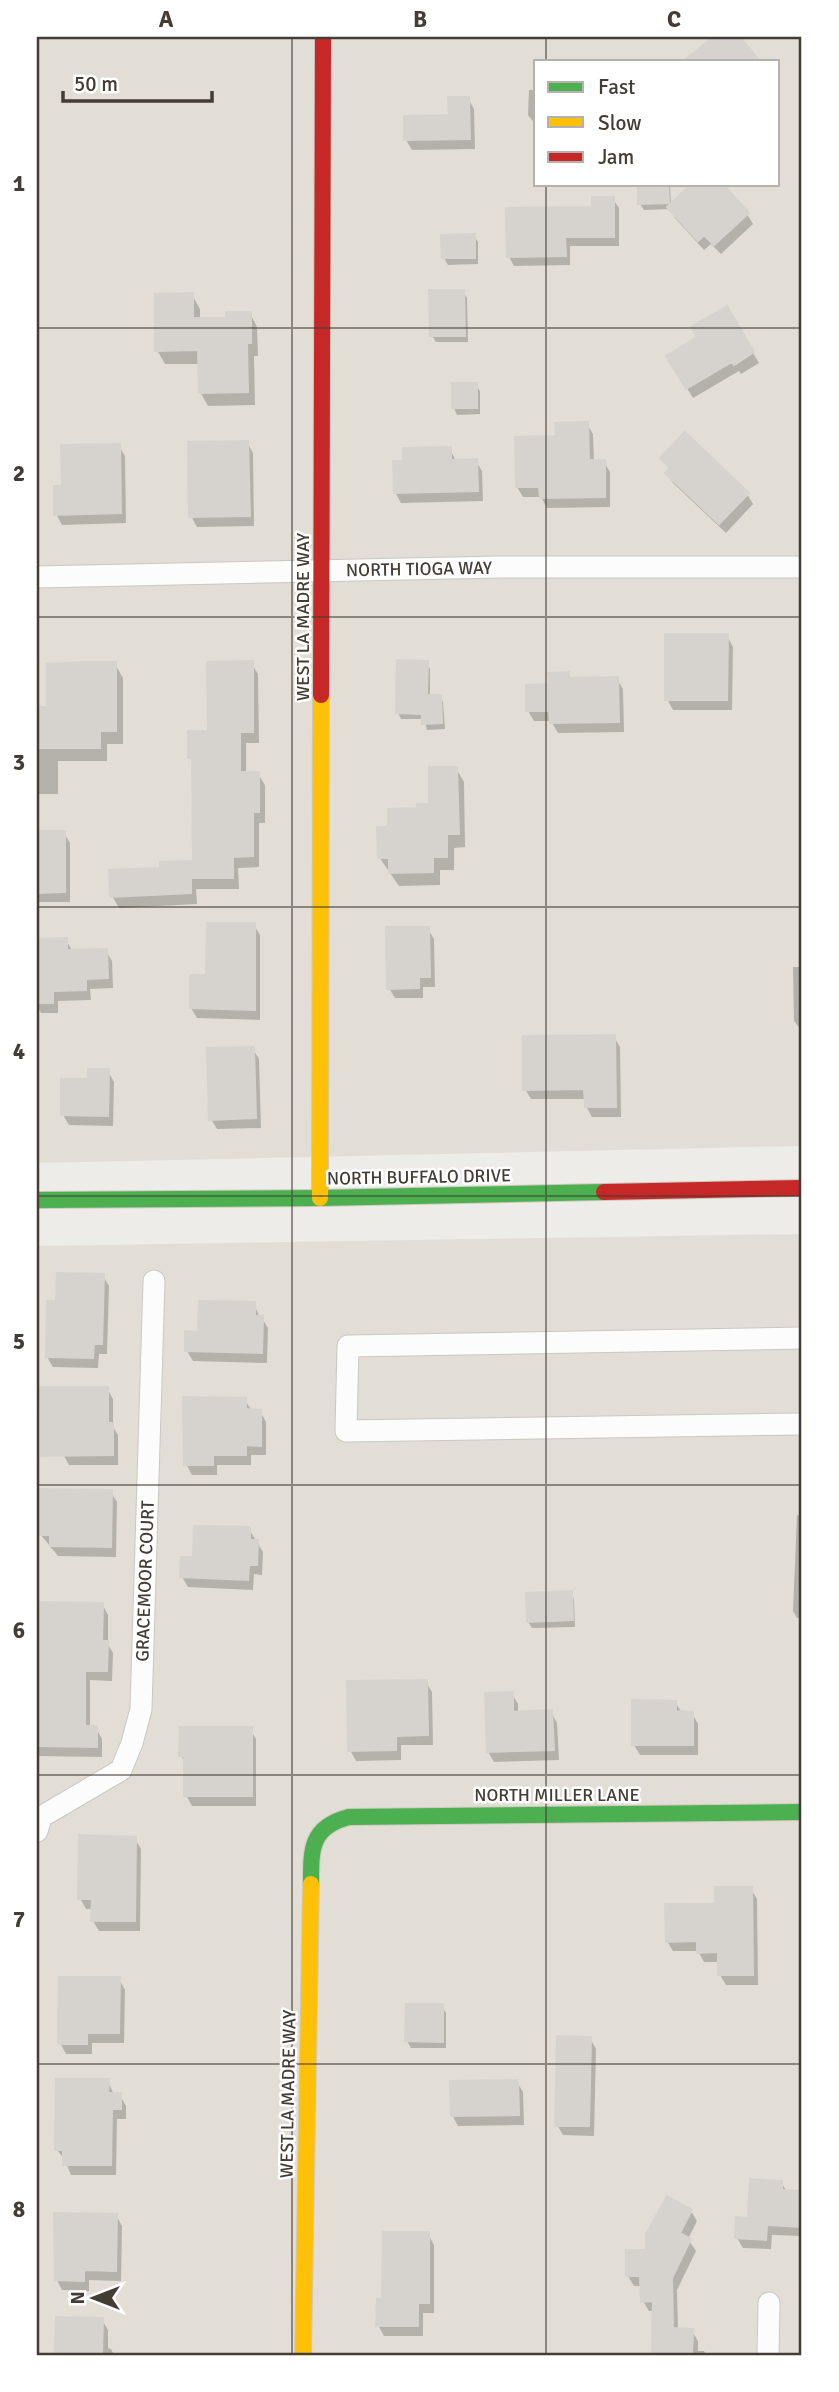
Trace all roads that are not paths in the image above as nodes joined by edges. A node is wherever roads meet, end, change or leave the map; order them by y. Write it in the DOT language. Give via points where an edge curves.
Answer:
graph roads {
  1 [pos="324,37"];
  2 [pos="802,567"];
  3 [pos="323,571"];
  4 [pos="37,577"];
  5 [pos="802,1188"];
  6 [pos="320,1198"];
  7 [pos="37,1200"];
  8 [pos="154,1281"];
  9 [pos="802,1338"];
  10 [pos="802,1424"];
  11 [pos="802,1812"];
  12 [pos="37,1831"];
  13 [pos="318,1834"];
  14 [pos="769,2303"];
  15 [pos="303,2355"];
  16 [pos="768,2355"];
  1 -- 3 [label="street, WEST LA MADRE WAY"];
  2 -- 3 [label="street, NORTH TIOGA WAY"];
  3 -- 4 [label="street, NORTH TIOGA WAY"];
  3 -- 6 [label="street, WEST LA MADRE WAY"];
  5 -- 6 [label="street, NORTH BUFFALO DRIVE"];
  6 -- 7 [label="street, NORTH BUFFALO DRIVE"];
  8 -- 12 [label="street, GRACEMOOR COURT" via="141,1709 121,1770 41,1817"];
  9 -- 10 [label="street" via="348,1346 346,1431"];
  11 -- 13 [label="street, NORTH MILLER LANE" via="358,1816 335,1821"];
  13 -- 15 [label="street, WEST LA MADRE WAY" via="311,1855"];
  14 -- 16 [label="street"];
}
